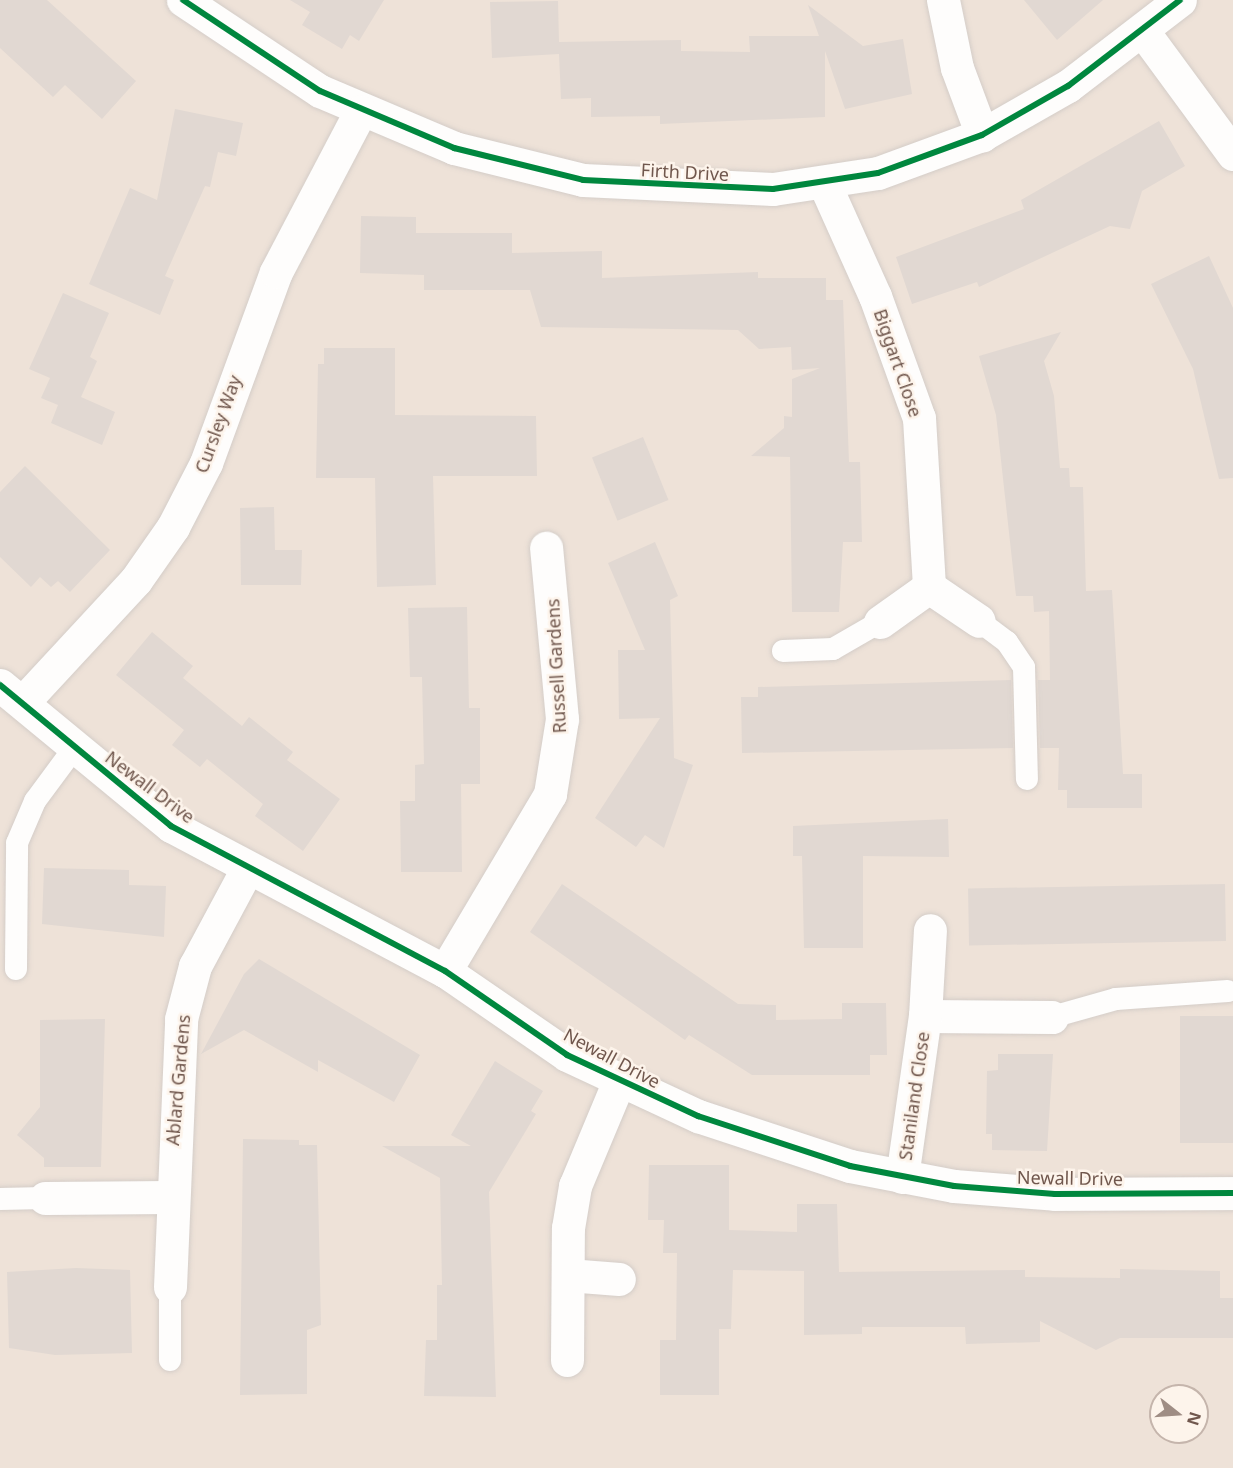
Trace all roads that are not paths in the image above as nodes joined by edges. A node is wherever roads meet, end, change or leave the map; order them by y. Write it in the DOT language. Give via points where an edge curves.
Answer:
graph roads {
  1 [pos="183,0"];
  2 [pos="943,0"];
  3 [pos="1180,0"];
  4 [pos="1142,30"];
  5 [pos="360,112"];
  6 [pos="982,135"];
  7 [pos="1233,154"];
  8 [pos="825,185"];
  9 [pos="546,548"];
  10 [pos="929,587"];
  11 [pos="979,621"];
  12 [pos="880,622"];
  13 [pos="783,651"];
  14 [pos="11,694"];
  15 [pos="75,747"];
  16 [pos="1028,778"];
  17 [pos="247,869"];
  18 [pos="930,930"];
  19 [pos="16,969"];
  20 [pos="445,971"];
  21 [pos="1228,991"];
  22 [pos="925,1016"];
  23 [pos="1052,1017"];
  24 [pos="618,1083"];
  25 [pos="902,1177"];
  26 [pos="1233,1193"];
  27 [pos="170,1197"];
  28 [pos="45,1198"];
  29 [pos="0,1199"];
  30 [pos="568,1275"];
  31 [pos="619,1279"];
  32 [pos="170,1287"];
  33 [pos="170,1360"];
  34 [pos="567,1360"];
  1 -- 5 [label="street, Firth Drive" via="273,64"];
  2 -- 6 [label="street" via="957,68"];
  3 -- 4 [label="street, Firth Drive"];
  4 -- 6 [label="street, Firth Drive" via="1068,86"];
  4 -- 7 [label="street"];
  5 -- 8 [label="street, Firth Drive" via="465,152 583,180 686,189"];
  5 -- 14 [label="street, Cursley Way" via="272,283 206,463 173,528 135,580"];
  6 -- 8 [label="street, Firth Drive" via="878,173"];
  8 -- 10 [label="street, Biggart Close" via="875,296 919,418"];
  9 -- 20 [label="street, Russell Gardens" via="562,719 550,794"];
  10 -- 11 [label="street"];
  10 -- 12 [label="street"];
  11 -- 16 [label="lane" via="1007,642 1024,667"];
  12 -- 13 [label="lane" via="833,649"];
  14 -- 15 [label="street, Newall Drive"];
  15 -- 17 [label="street, Newall Drive" via="171,826"];
  15 -- 19 [label="lane" via="35,801 17,843"];
  17 -- 20 [label="street, Newall Drive"];
  17 -- 27 [label="street, Ablard Gardens" via="195,966 181,1019"];
  18 -- 22 [label="street, Staniland Close"];
  20 -- 24 [label="street, Newall Drive" via="567,1055"];
  21 -- 23 [label="lane, Staniland Close" via="1116,999"];
  22 -- 23 [label="street, Staniland Close"];
  22 -- 25 [label="street, Staniland Close"];
  24 -- 25 [label="street, Newall Drive" via="773,1145"];
  24 -- 30 [label="street" via="574,1186"];
  25 -- 26 [label="street, Newall Drive" via="1002,1192"];
  27 -- 28 [label="street"];
  27 -- 32 [label="street, Ablard Gardens"];
  28 -- 29 [label="lane"];
  30 -- 31 [label="street"];
  30 -- 34 [label="street"];
  32 -- 33 [label="lane, Ablard Gardens"];
}
